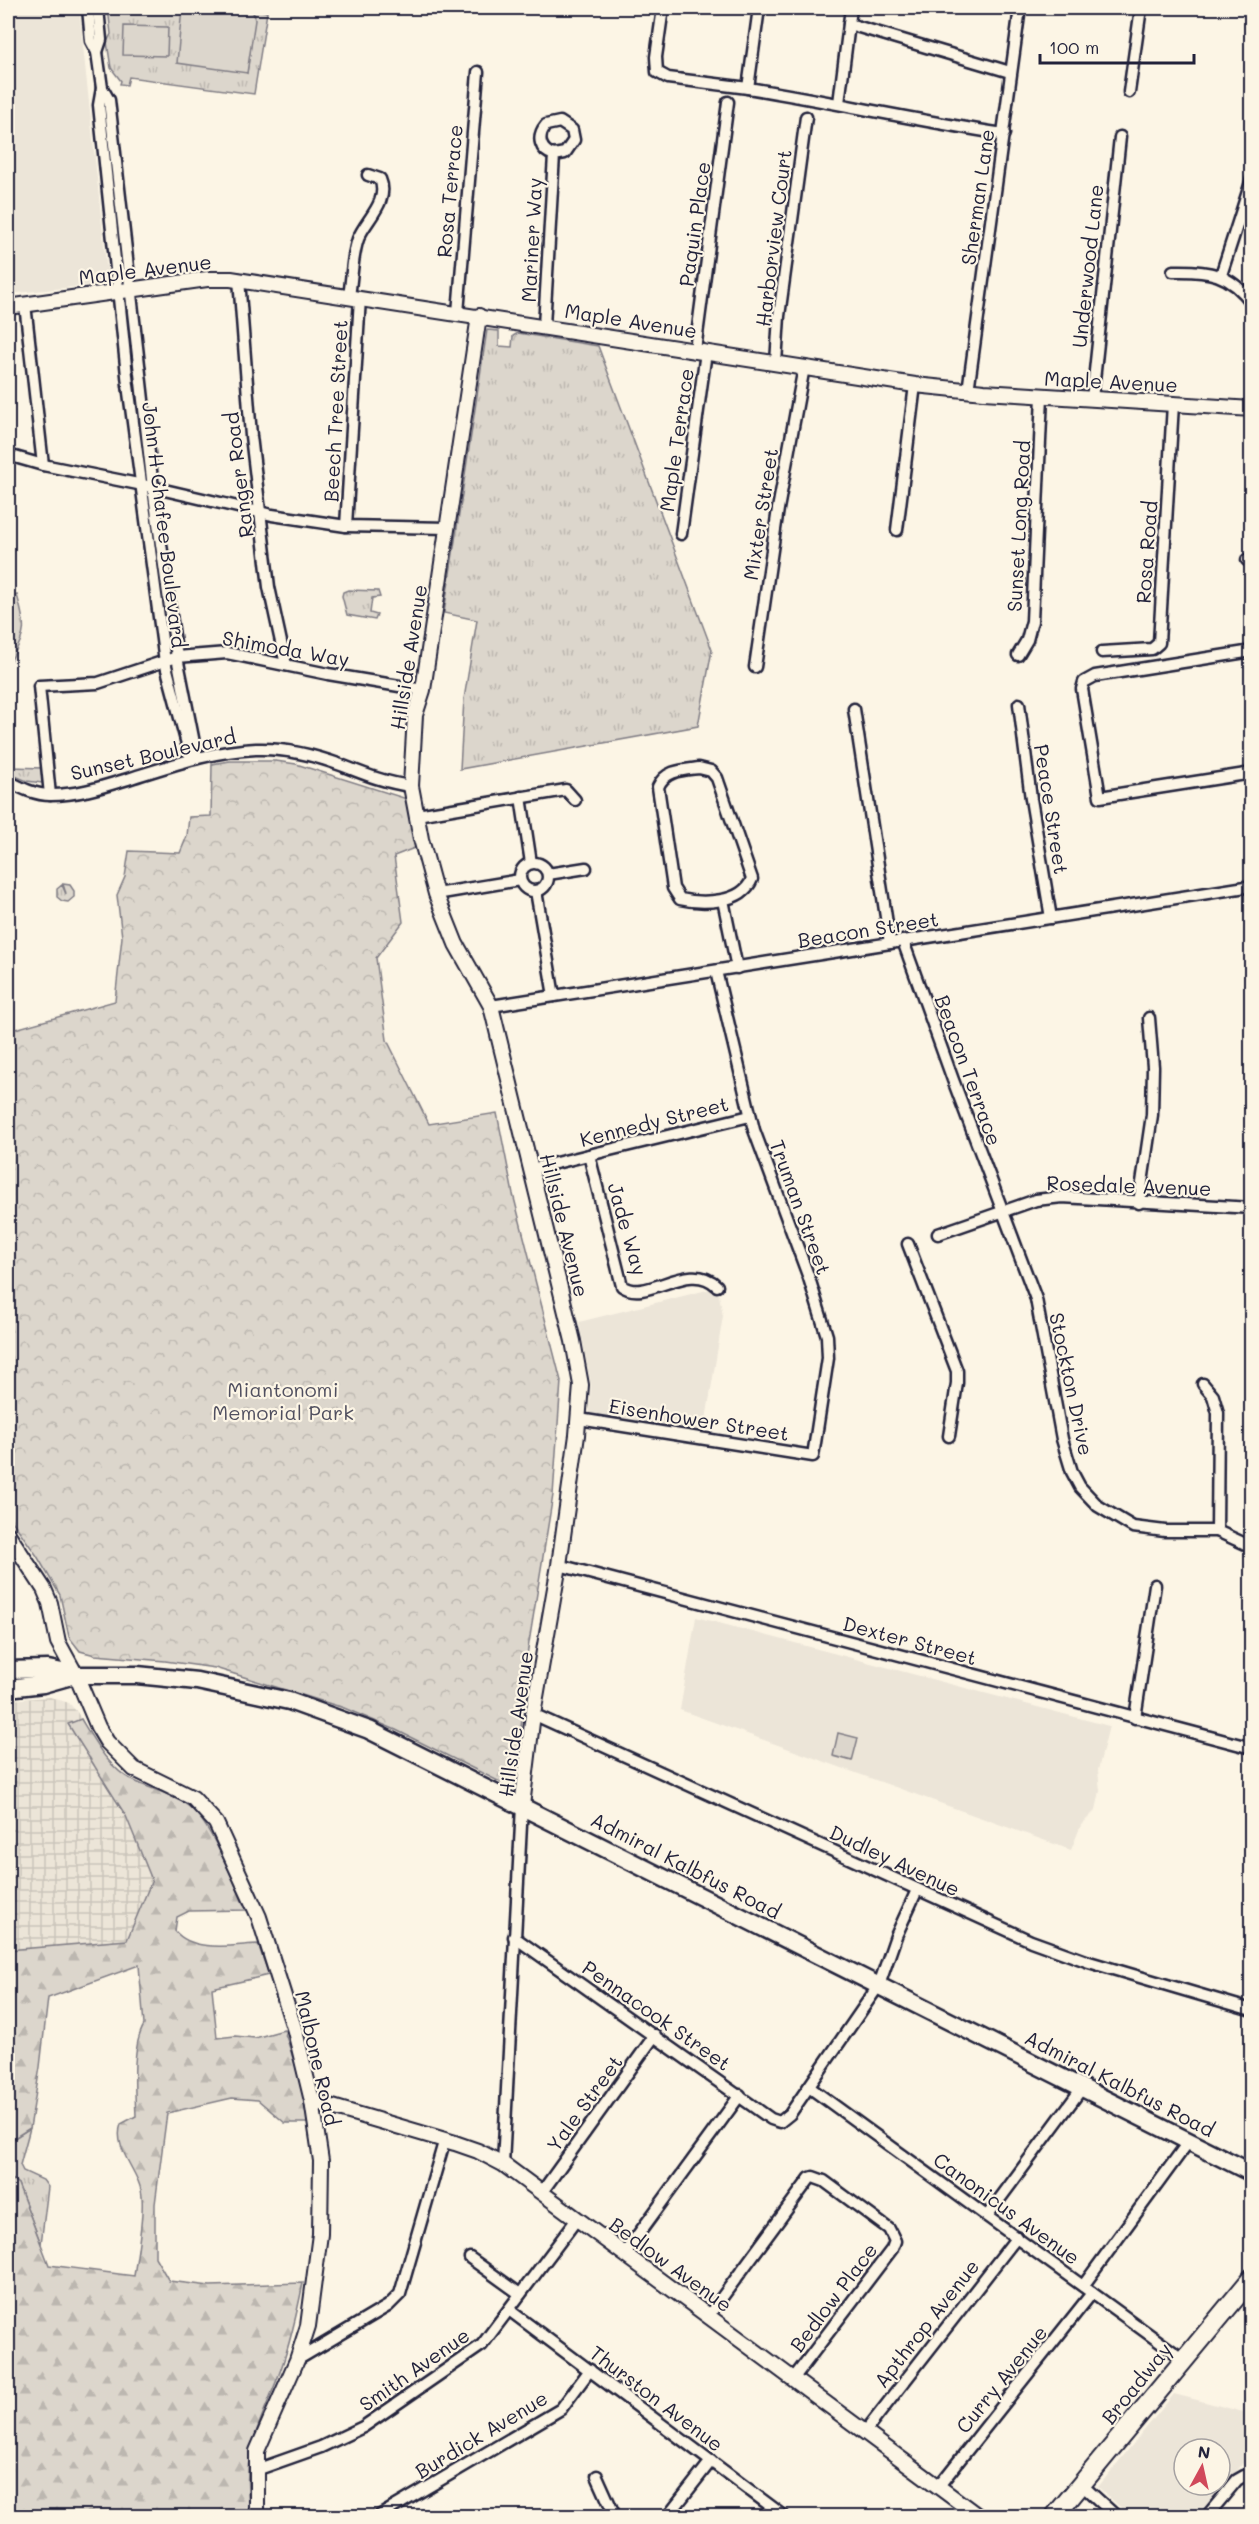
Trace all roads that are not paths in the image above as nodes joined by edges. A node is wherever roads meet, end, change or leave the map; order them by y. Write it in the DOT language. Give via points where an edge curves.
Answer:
graph roads {
  1 [pos="88,8"];
  2 [pos="98,8"];
  3 [pos="663,8"];
  4 [pos="759,8"];
  5 [pos="851,8"];
  6 [pos="1020,8"];
  7 [pos="1141,8"];
  8 [pos="849,24"];
  9 [pos="97,52"];
  10 [pos="477,72"];
  11 [pos="1010,72"];
  12 [pos="748,88"];
  13 [pos="1129,92"];
  14 [pos="728,102"];
  15 [pos="839,103"];
  16 [pos="807,117"];
  17 [pos="1004,134"];
  18 [pos="1120,137"];
  19 [pos="554,155"];
  20 [pos="368,176"];
  21 [pos="1250,186"];
  22 [pos="1173,271"];
  23 [pos="1221,275"];
  24 [pos="239,279"];
  25 [pos="124,291"];
  26 [pos="355,297"];
  27 [pos="1251,303"];
  28 [pos="25,304"];
  29 [pos="8,307"];
  30 [pos="458,313"];
  31 [pos="479,316"];
  32 [pos="544,326"];
  33 [pos="700,351"];
  34 [pos="776,363"];
  35 [pos="804,367"];
  36 [pos="915,384"];
  37 [pos="968,391"];
  38 [pos="1042,396"];
  39 [pos="1092,399"];
  40 [pos="1173,404"];
  41 [pos="1251,409"];
  42 [pos="8,455"];
  43 [pos="43,465"];
  44 [pos="148,487"];
  45 [pos="261,513"];
  46 [pos="346,526"];
  47 [pos="448,528"];
  48 [pos="897,530"];
  49 [pos="681,534"];
  50 [pos="1251,651"];
  51 [pos="1102,652"];
  52 [pos="1018,655"];
  53 [pos="177,657"];
  54 [pos="165,662"];
  55 [pos="286,665"];
  56 [pos="755,667"];
  57 [pos="423,690"];
  58 [pos="1019,704"];
  59 [pos="854,709"];
  60 [pos="194,759"];
  61 [pos="1251,773"];
  62 [pos="8,781"];
  63 [pos="411,786"];
  64 [pos="50,795"];
  65 [pos="521,797"];
  66 [pos="575,800"];
  67 [pos="417,815"];
  68 [pos="531,863"];
  69 [pos="586,868"];
  70 [pos="548,874"];
  71 [pos="520,880"];
  72 [pos="1251,886"];
  73 [pos="536,891"];
  74 [pos="436,894"];
  75 [pos="723,900"];
  76 [pos="1051,918"];
  77 [pos="903,941"];
  78 [pos="890,943"];
  79 [pos="737,968"];
  80 [pos="716,971"];
  81 [pos="554,996"];
  82 [pos="490,1006"];
  83 [pos="1149,1018"];
  84 [pos="750,1116"];
  85 [pos="589,1155"];
  86 [pos="531,1169"];
  87 [pos="1139,1203"];
  88 [pos="1251,1208"];
  89 [pos="1004,1211"];
  90 [pos="938,1234"];
  91 [pos="910,1249"];
  92 [pos="717,1286"];
  93 [pos="1203,1384"];
  94 [pos="579,1419"];
  95 [pos="949,1436"];
  96 [pos="813,1456"];
  97 [pos="1217,1532"];
  98 [pos="8,1534"];
  99 [pos="1251,1547"];
  100 [pos="560,1565"];
  101 [pos="1155,1585"];
  102 [pos="8,1670"];
  103 [pos="76,1675"];
  104 [pos="8,1688"];
  105 [pos="533,1714"];
  106 [pos="1135,1718"];
  107 [pos="1251,1748"];
  108 [pos="522,1806"];
  109 [pos="918,1890"];
  110 [pos="514,1937"];
  111 [pos="879,1985"];
  112 [pos="1251,2010"];
  113 [pos="655,2035"];
  114 [pos="809,2087"];
  115 [pos="1082,2088"];
  116 [pos="740,2095"];
  117 [pos="312,2101"];
  118 [pos="445,2139"];
  119 [pos="1189,2141"];
  120 [pos="503,2164"];
  121 [pos="1251,2173"];
  122 [pos="542,2192"];
  123 [pos="987,2216"];
  124 [pos="577,2219"];
  125 [pos="1017,2237"];
  126 [pos="624,2254"];
  127 [pos="470,2258"];
  128 [pos="1251,2278"];
  129 [pos="1083,2286"];
  130 [pos="1092,2293"];
  131 [pos="520,2294"];
  132 [pos="509,2310"];
  133 [pos="709,2315"];
  134 [pos="297,2360"];
  135 [pos="1183,2360"];
  136 [pos="590,2370"];
  137 [pos="793,2379"];
  138 [pos="865,2432"];
  139 [pos="711,2461"];
  140 [pos="256,2470"];
  141 [pos="597,2476"];
  142 [pos="1251,2477"];
  143 [pos="1082,2485"];
  144 [pos="938,2487"];
  145 [pos="256,2517"];
  146 [pos="379,2517"];
  147 [pos="615,2517"];
  148 [pos="668,2517"];
  149 [pos="784,2517"];
  150 [pos="978,2517"];
  151 [pos="1055,2517"];
  152 [pos="1116,2517"];
  153 [pos="1207,2517"];
  1 -- 9 [label="street" via="92,43"];
  2 -- 9 [label="street" via="101,40"];
  3 -- 12 [label="street" via="657,72 668,78"];
  4 -- 12 [label="street"];
  5 -- 8 [label="street"];
  6 -- 11 [label="street, Sherman Lane"];
  7 -- 13 [label="street"];
  8 -- 11 [label="street"];
  8 -- 15 [label="street"];
  9 -- 25 [label="street, John H Chafee Boulevard" via="102,88 99,105"];
  10 -- 30 [label="street, Rosa Terrace"];
  11 -- 17 [label="street, Sherman Lane"];
  12 -- 15 [label="street"];
  14 -- 33 [label="street, Paquin Place"];
  15 -- 17 [label="street"];
  16 -- 34 [label="street, Harborview Court"];
  17 -- 37 [label="street, Sherman Lane"];
  18 -- 39 [label="street, Underwood Lane"];
  19 -- 32 [label="street, Mariner Way"];
  20 -- 26 [label="street, Beech Tree Street" via="380,179 381,192 379,205 358,239"];
  21 -- 23 [label="street"];
  22 -- 23 [label="street"];
  23 -- 27 [label="street" via="1234,283"];
  24 -- 25 [label="street, Maple Avenue" via="207,279"];
  24 -- 26 [label="street, Maple Avenue"];
  24 -- 45 [label="street, Ranger Road"];
  25 -- 28 [label="street, Maple Avenue"];
  25 -- 44 [label="street, John H Chafee Boulevard" via="128,385"];
  26 -- 30 [label="street, Maple Avenue"];
  26 -- 46 [label="street, Beech Tree Street"];
  28 -- 29 [label="street, Maple Avenue"];
  28 -- 43 [label="street"];
  30 -- 31 [label="street, Maple Avenue"];
  31 -- 32 [label="street, Maple Avenue"];
  31 -- 47 [label="street, Hillside Avenue"];
  32 -- 33 [label="street, Maple Avenue"];
  33 -- 34 [label="street, Maple Avenue"];
  33 -- 49 [label="street, Maple Terrace"];
  34 -- 35 [label="street, Maple Avenue"];
  35 -- 36 [label="street, Maple Avenue"];
  35 -- 56 [label="street, Mixter Street"];
  36 -- 37 [label="street, Maple Avenue"];
  36 -- 48 [label="street"];
  37 -- 38 [label="street, Maple Avenue"];
  38 -- 39 [label="street, Maple Avenue"];
  38 -- 52 [label="street, Sunset Long Road" via="1032,621"];
  39 -- 40 [label="street, Maple Avenue"];
  40 -- 41 [label="street, Maple Avenue"];
  40 -- 51 [label="street, Rosa Road" via="1159,643 1152,649"];
  42 -- 43 [label="street"];
  43 -- 44 [label="street"];
  44 -- 45 [label="street"];
  44 -- 53 [label="street, John H Chafee Boulevard"];
  44 -- 54 [label="street, John H Chafee Boulevard"];
  45 -- 46 [label="street"];
  45 -- 55 [label="street, Ranger Road" via="269,587"];
  46 -- 47 [label="street"];
  47 -- 57 [label="street, Hillside Avenue"];
  50 -- 61 [label="street" via="1089,678 1082,689 1100,797"];
  53 -- 54 [label="street, Shimoda Way"];
  53 -- 55 [label="street, Shimoda Way" via="227,653"];
  53 -- 60 [label="street, John H Chafee Boulevard"];
  54 -- 60 [label="street, John H Chafee Boulevard"];
  54 -- 64 [label="street, Shimoda Way" via="99,683 39,686"];
  55 -- 57 [label="street, Shimoda Way"];
  57 -- 63 [label="street, Hillside Avenue" via="415,715"];
  58 -- 76 [label="street, Peace Street"];
  59 -- 78 [label="street"];
  60 -- 63 [label="street, Sunset Boulevard" via="221,752 277,750 320,758"];
  60 -- 64 [label="street, Sunset Boulevard" via="86,792"];
  62 -- 64 [label="street, Sunset Boulevard" via="24,790"];
  63 -- 67 [label="street, Hillside Avenue"];
  65 -- 66 [label="street" via="566,790"];
  65 -- 67 [label="street"];
  65 -- 68 [label="street"];
  67 -- 74 [label="street, Hillside Avenue"];
  68 -- 70 [label="street" via="542,865"];
  68 -- 71 [label="street" via="522,869"];
  69 -- 70 [label="street"];
  70 -- 73 [label="street" via="545,885"];
  71 -- 73 [label="street" via="526,889"];
  71 -- 74 [label="street"];
  72 -- 76 [label="street, Beacon Street"];
  73 -- 81 [label="street"];
  74 -- 82 [label="street, Hillside Avenue" via="456,944"];
  75 -- 75 [label="street" via="691,901 680,899 675,893 658,787 671,772 699,768 711,771 717,778 752,879 744,891"];
  75 -- 79 [label="street"];
  76 -- 77 [label="street, Beacon Street"];
  77 -- 78 [label="street, Beacon Street"];
  77 -- 89 [label="street, Beacon Terrace"];
  78 -- 79 [label="street, Beacon Street"];
  79 -- 80 [label="street, Beacon Street"];
  80 -- 81 [label="street, Beacon Street"];
  80 -- 84 [label="street, Truman Street"];
  81 -- 82 [label="street, Beacon Street"];
  82 -- 86 [label="street, Hillside Avenue"];
  83 -- 87 [label="street" via="1152,1115"];
  84 -- 85 [label="street, Kennedy Street"];
  84 -- 96 [label="street, Truman Street" via="827,1336 828,1358"];
  85 -- 86 [label="street, Kennedy Street"];
  85 -- 92 [label="street, Jade Way" via="622,1286 637,1290 696,1276 706,1277"];
  86 -- 94 [label="street, Hillside Avenue" via="573,1341 581,1385"];
  87 -- 88 [label="street, Rosedale Avenue"];
  87 -- 89 [label="street, Rosedale Avenue" via="1062,1197 1036,1200"];
  89 -- 90 [label="street, Rosedale Avenue"];
  89 -- 97 [label="street, Stockton Drive" via="1038,1306 1062,1439 1080,1487 1098,1506 1133,1527"];
  91 -- 95 [label="street" via="957,1371"];
  93 -- 97 [label="street" via="1213,1396 1218,1413"];
  94 -- 96 [label="street, Eisenhower Street"];
  94 -- 100 [label="street, Hillside Avenue"];
  97 -- 99 [label="street, Stockton Drive"];
  98 -- 103 [label="street, Malbone Road" via="44,1589 58,1642"];
  100 -- 105 [label="street, Hillside Avenue"];
  100 -- 106 [label="street, Dexter Street"];
  101 -- 106 [label="street"];
  102 -- 103 [label="main road, Admiral Kalbfus Road" via="48,1669"];
  103 -- 104 [label="main road, Admiral Kalbfus Road"];
  103 -- 108 [label="main road, Admiral Kalbfus Road" via="176,1678 289,1701 369,1730"];
  103 -- 117 [label="street, Malbone Road" via="98,1727 113,1749 134,1769 193,1798 216,1823 226,1841 262,1927"];
  105 -- 108 [label="street, Hillside Avenue"];
  105 -- 109 [label="street, Dudley Avenue"];
  106 -- 107 [label="street, Dexter Street"];
  108 -- 110 [label="street, Hillside Avenue"];
  108 -- 111 [label="main road, Admiral Kalbfus Road"];
  109 -- 111 [label="street"];
  109 -- 112 [label="street, Dudley Avenue" via="1030,1941"];
  110 -- 113 [label="street, Pennacook Street"];
  110 -- 120 [label="street, Hillside Avenue"];
  111 -- 114 [label="street"];
  111 -- 115 [label="main road, Admiral Kalbfus Road"];
  113 -- 116 [label="street, Pennacook Street"];
  113 -- 122 [label="street, Yale Street"];
  114 -- 116 [label="street, Pennacook Street" via="790,2115 780,2122"];
  114 -- 123 [label="street, Canonicus Avenue"];
  115 -- 119 [label="main road, Admiral Kalbfus Road"];
  115 -- 123 [label="street"];
  116 -- 126 [label="street"];
  117 -- 118 [label="street, Bedlow Avenue"];
  117 -- 134 [label="street, Malbone Road" via="321,2161 320,2234 308,2326"];
  118 -- 120 [label="street, Bedlow Avenue"];
  118 -- 134 [label="street" via="400,2294 388,2306"];
  119 -- 121 [label="main road, Admiral Kalbfus Road"];
  119 -- 129 [label="street"];
  120 -- 122 [label="street, Bedlow Avenue"];
  122 -- 124 [label="street, Bedlow Avenue"];
  123 -- 125 [label="street, Canonicus Avenue"];
  124 -- 126 [label="street, Bedlow Avenue"];
  124 -- 131 [label="street, Smith Avenue"];
  125 -- 129 [label="street, Canonicus Avenue"];
  125 -- 138 [label="street, Apthrop Avenue"];
  126 -- 133 [label="street, Bedlow Avenue"];
  127 -- 131 [label="street"];
  128 -- 135 [label="main road, Broadway"];
  129 -- 130 [label="street, Canonicus Avenue"];
  130 -- 135 [label="street, Canonicus Avenue"];
  130 -- 144 [label="street, Curry Avenue"];
  131 -- 132 [label="street, Smith Avenue"];
  132 -- 136 [label="street, Thurston Avenue"];
  132 -- 140 [label="street, Smith Avenue" via="482,2345 363,2427 321,2448"];
  133 -- 137 [label="street, Bedlow Avenue"];
  133 -- 137 [label="street, Bedlow Place" via="810,2178 824,2181 894,2235 892,2249"];
  134 -- 140 [label="street, Malbone Road" via="264,2432"];
  135 -- 143 [label="main road, Broadway"];
  136 -- 139 [label="street, Thurston Avenue"];
  136 -- 146 [label="street, Burdick Avenue" via="561,2409"];
  137 -- 138 [label="street, Bedlow Avenue"];
  138 -- 144 [label="street, Bedlow Avenue"];
  139 -- 148 [label="street"];
  139 -- 149 [label="street, Thurston Avenue"];
  140 -- 145 [label="street, Malbone Road"];
  141 -- 147 [label="street"];
  142 -- 153 [label="street" via="1238,2480"];
  143 -- 151 [label="main road, Broadway"];
  143 -- 152 [label="street"];
  144 -- 150 [label="street, Bedlow Avenue"];
}
